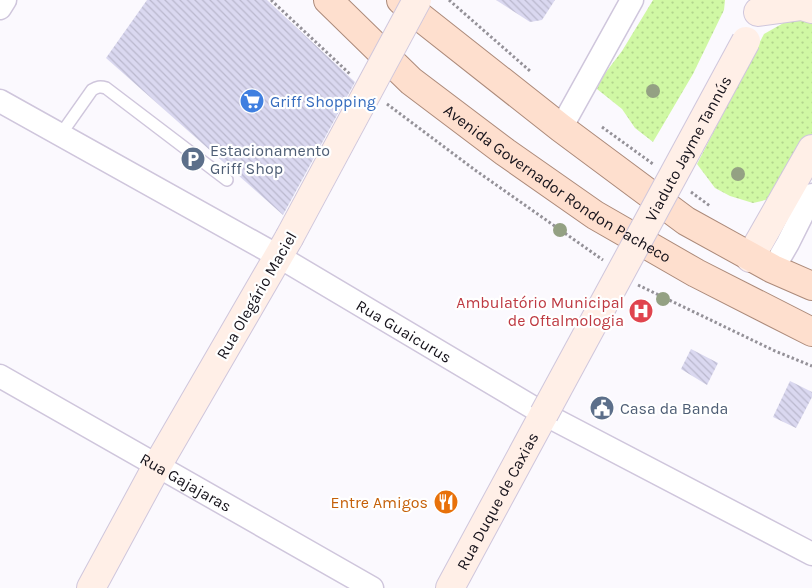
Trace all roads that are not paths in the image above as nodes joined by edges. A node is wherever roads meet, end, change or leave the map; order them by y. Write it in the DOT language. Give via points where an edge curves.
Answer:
graph roads {
  1 [pos="5,0"];
  2 [pos="328,0"];
  3 [pos="401,0"];
  4 [pos="417,0"];
  5 [pos="632,0"];
  6 [pos="761,6"];
  7 [pos="0,8"];
  8 [pos="812,9"];
  9 [pos="0,101"];
  10 [pos="561,128"];
  11 [pos="61,134"];
  12 [pos="812,149"];
  13 [pos="227,180"];
  14 [pos="812,195"];
  15 [pos="284,247"];
  16 [pos="762,264"];
  17 [pos="812,286"];
  18 [pos="812,332"];
  19 [pos="0,376"];
  20 [pos="544,414"];
  21 [pos="157,466"];
  22 [pos="812,554"];
  23 [pos="91,588"];
  24 [pos="372,588"];
  25 [pos="450,588"];
  1 -- 7 [label="street"];
  2 -- 18 [label="main road, Avenida Governador Rondon Pacheco" via="411,81 595,215 696,273"];
  3 -- 10 [label="main road"];
  4 -- 15 [label="main road, Rua Olegário Maciel, bridge"];
  5 -- 10 [label="street"];
  6 -- 8 [label="main road"];
  6 -- 20 [label="main road, Viaduto Jayme Tannús, bridge" via="746,41"];
  9 -- 11 [label="street, Rua Guaicurus"];
  10 -- 16 [label="main road" via="686,221"];
  11 -- 13 [label="lane" via="92,90 101,86"];
  11 -- 15 [label="street, Rua Guaicurus"];
  12 -- 16 [label="main road"];
  14 -- 16 [label="street" via="788,243"];
  15 -- 20 [label="street, Rua Guaicurus"];
  15 -- 21 [label="main road, Rua Olegário Maciel"];
  16 -- 17 [label="main road"];
  19 -- 21 [label="street, Rua Gajajaras"];
  20 -- 22 [label="street, Rua Guaicurus"];
  20 -- 25 [label="main road, Rua Duque de Caxias"];
  21 -- 23 [label="main road, Rua Olegário Maciel"];
  21 -- 24 [label="street, Rua Gajajaras"];
}
